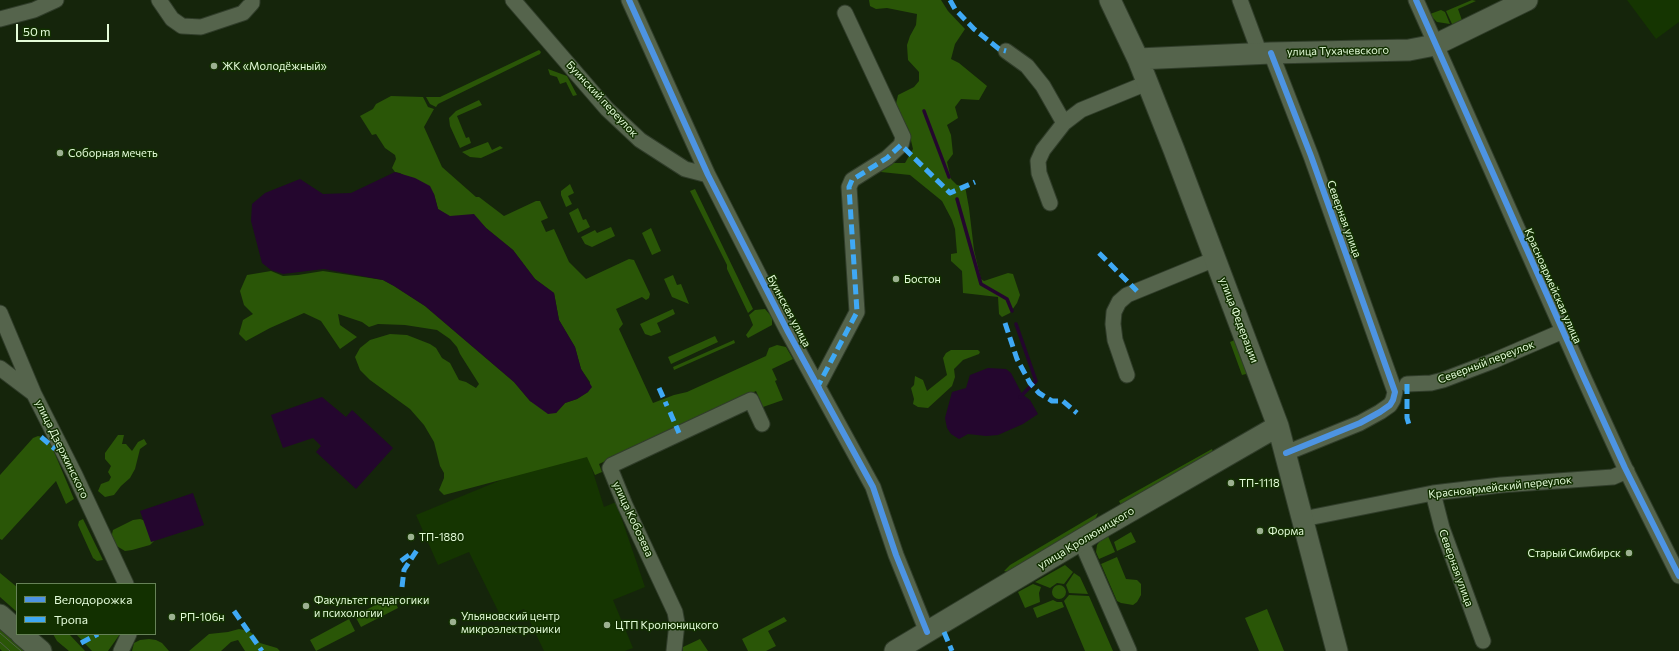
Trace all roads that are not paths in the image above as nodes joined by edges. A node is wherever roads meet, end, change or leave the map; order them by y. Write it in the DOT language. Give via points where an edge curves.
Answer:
graph roads {
  1 [pos="56,0"];
  2 [pos="159,0"];
  3 [pos="252,0"];
  4 [pos="513,0"];
  5 [pos="629,0"];
  6 [pos="1110,0"];
  7 [pos="1240,0"];
  8 [pos="1416,0"];
  9 [pos="1527,0"];
  10 [pos="845,13"];
  11 [pos="0,20"];
  12 [pos="1435,45"];
  13 [pos="1006,51"];
  14 [pos="1266,53"];
  15 [pos="1138,59"];
  16 [pos="1147,83"];
  17 [pos="1064,123"];
  18 [pos="708,175"];
  19 [pos="1050,203"];
  20 [pos="1216,259"];
  21 [pos="0,313"];
  22 [pos="1563,331"];
  23 [pos="0,368"];
  24 [pos="1127,375"];
  25 [pos="1407,384"];
  26 [pos="818,386"];
  27 [pos="34,394"];
  28 [pos="762,424"];
  29 [pos="1278,426"];
  30 [pos="1286,453"];
  31 [pos="1626,471"];
  32 [pos="1433,493"];
  33 [pos="1303,519"];
  34 [pos="1081,541"];
  35 [pos="1679,576"];
  36 [pos="126,583"];
  37 [pos="0,615"];
  38 [pos="16,629"];
  39 [pos="927,632"];
  40 [pos="23,635"];
  41 [pos="128,635"];
  42 [pos="1483,641"];
  43 [pos="41,651"];
  44 [pos="120,651"];
  45 [pos="674,651"];
  46 [pos="895,651"];
  47 [pos="1129,651"];
  48 [pos="1337,651"];
  1 -- 11 [label="street" via="34,10"];
  2 -- 3 [label="street" via="172,19 182,26 201,27 243,13"];
  4 -- 18 [label="street, Буинский переулок" via="607,108 640,140 685,169"];
  5 -- 18 [label="street, Буинская улица"];
  6 -- 15 [label="street, улица Федерации"];
  7 -- 14 [label="street, Северная улица"];
  8 -- 12 [label="street, Красноармейская улица"];
  9 -- 12 [label="street, улица Тухачевского"];
  10 -- 26 [label="street" via="903,137 901,145 887,158 852,180 850,187 857,312"];
  12 -- 14 [label="street, улица Тухачевского" via="1409,50"];
  12 -- 22 [label="street, Красноармейская улица"];
  13 -- 17 [label="street" via="1026,66 1043,86"];
  14 -- 15 [label="street, улица Тухачевского"];
  14 -- 30 [label="street, Северная улица" via="1311,156 1395,392 1390,405 1380,412 1360,423"];
  15 -- 16 [label="street, улица Федерации"];
  16 -- 17 [label="street" via="1081,110"];
  16 -- 20 [label="street, улица Федерации"];
  17 -- 19 [label="street" via="1043,150 1038,161 1039,173"];
  18 -- 26 [label="street, Буинская улица"];
  20 -- 24 [label="street" via="1127,295 1119,302 1112,324"];
  20 -- 29 [label="street, улица Федерации"];
  21 -- 27 [label="street, улица Дзержинского"];
  22 -- 25 [label="street, Северный переулок" via="1443,380"];
  22 -- 31 [label="street, Красноармейская улица"];
  23 -- 27 [label="street"];
  26 -- 39 [label="street, Буинская улица" via="873,487 896,555"];
  27 -- 36 [label="street, улица Дзержинского"];
  28 -- 45 [label="street, улица Кобозева" via="751,400 612,465 611,472 622,498 675,612 677,622"];
  29 -- 30 [label="street, улица Федерации"];
  29 -- 34 [label="street, улица Кролюницкого"];
  30 -- 33 [label="street, улица Федерации"];
  31 -- 32 [label="street, Красноармейский переулок" via="1613,477"];
  31 -- 35 [label="street, Красноармейская улица"];
  32 -- 33 [label="street, Красноармейский переулок"];
  32 -- 42 [label="street, Северная улица" via="1442,528"];
  33 -- 48 [label="street, улица Федерации"];
  34 -- 39 [label="street, улица Кролюницкого"];
  34 -- 47 [label="street"];
  37 -- 38 [label="street"];
  39 -- 46 [label="street, улица Кролюницкого"];
  40 -- 43 [label="street"];
  41 -- 44 [label="street"];
}
